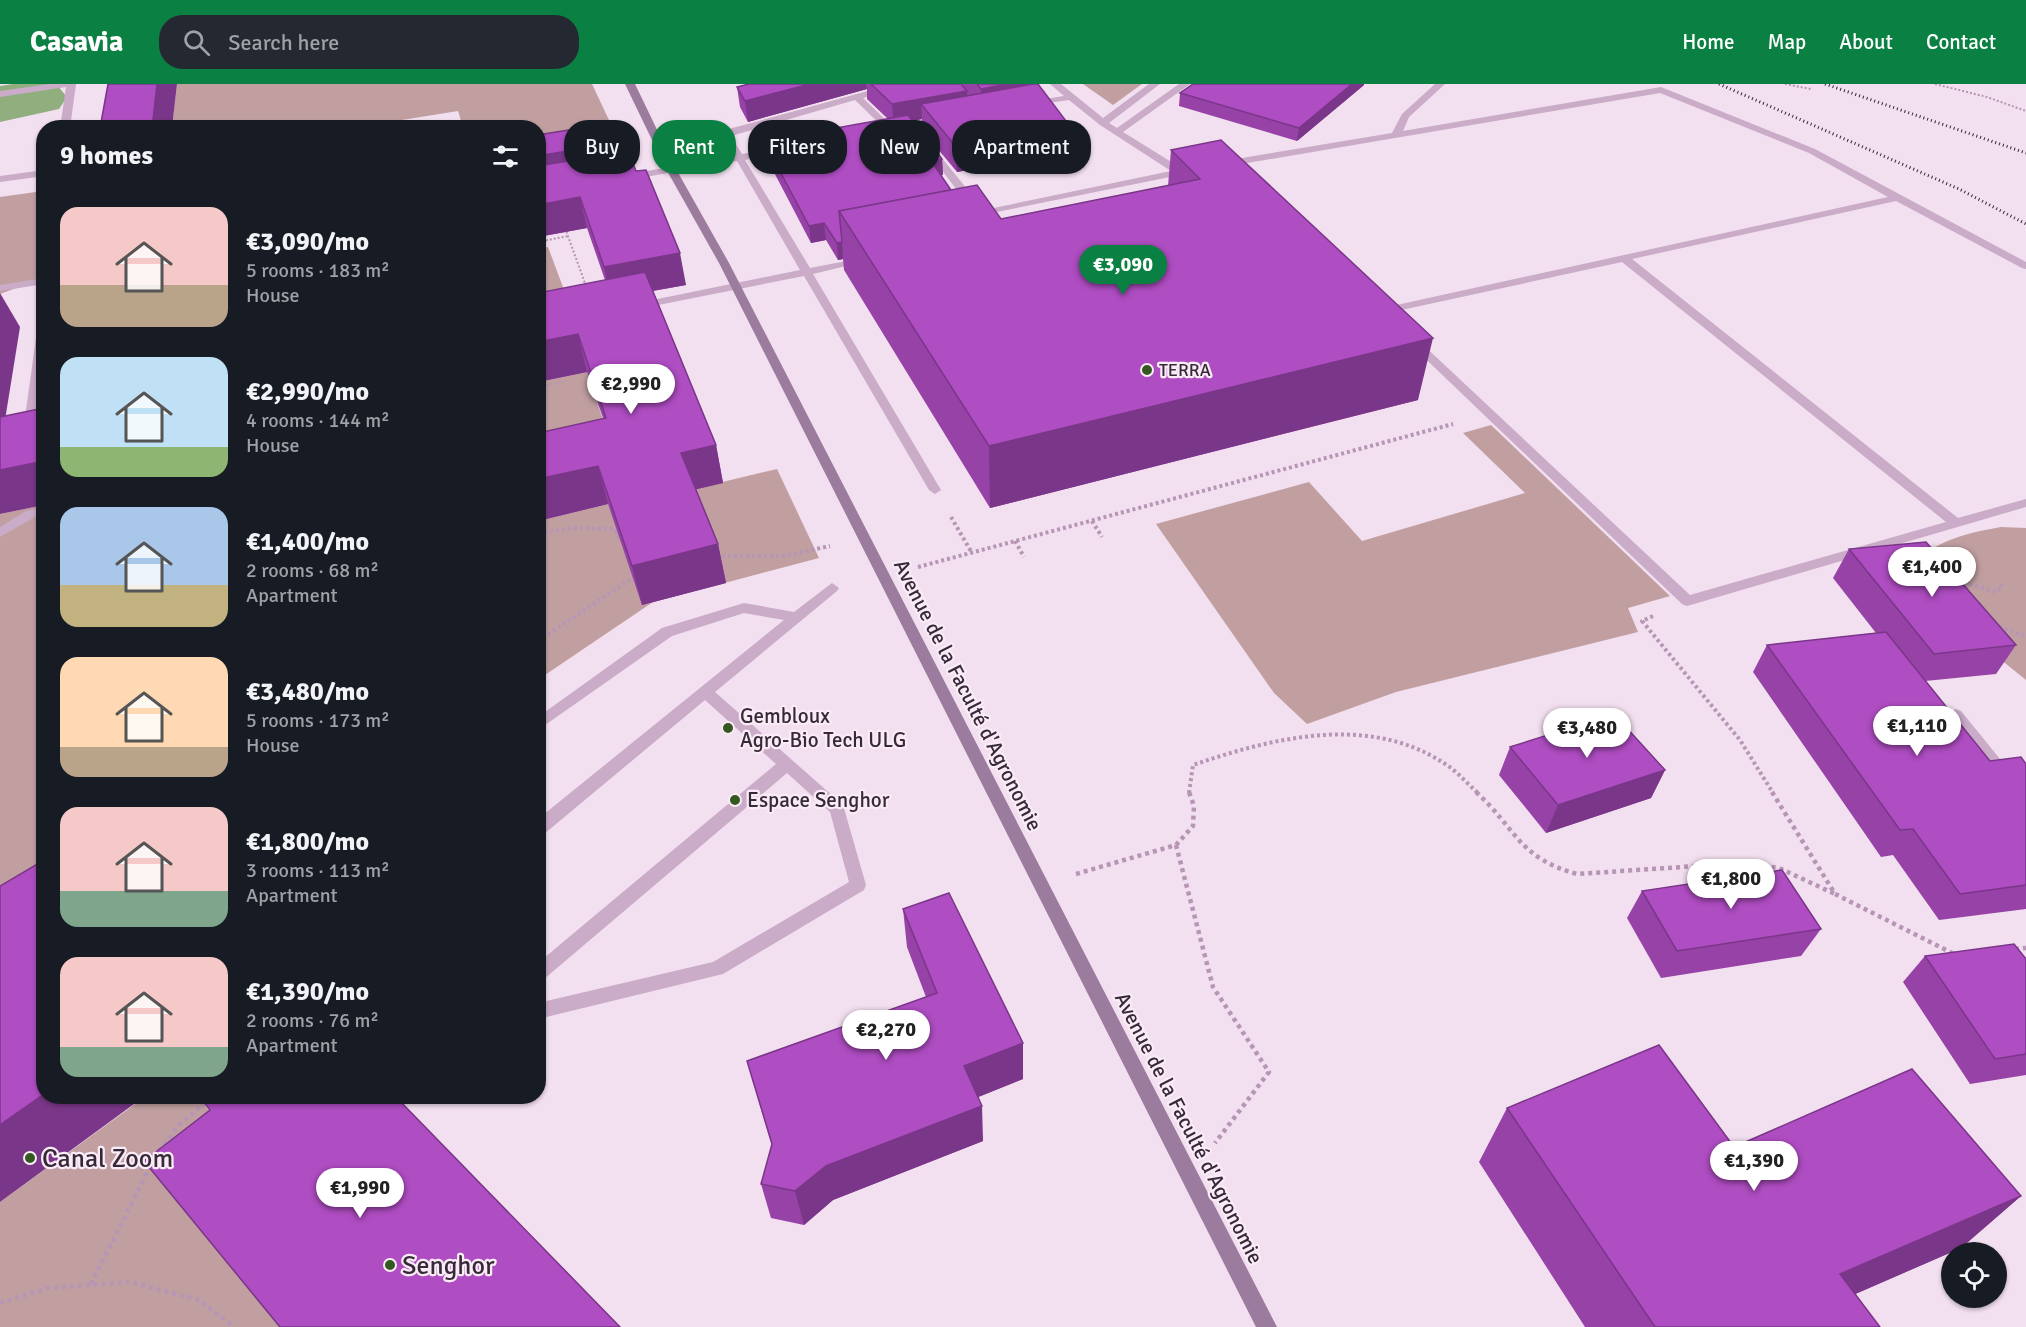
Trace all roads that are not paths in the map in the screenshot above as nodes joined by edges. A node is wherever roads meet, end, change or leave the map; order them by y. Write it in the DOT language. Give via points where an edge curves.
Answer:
graph roads {
  1 [pos="69,84"];
  2 [pos="630,84"];
  3 [pos="903,84"];
  4 [pos="1055,84"];
  5 [pos="1155,84"];
  6 [pos="1185,84"];
  7 [pos="1440,84"];
  8 [pos="0,94"];
  9 [pos="857,97"];
  10 [pos="1071,97"];
  11 [pos="1014,107"];
  12 [pos="66,120"];
  13 [pos="886,120"];
  14 [pos="1103,123"];
  15 [pos="652,130"];
  16 [pos="1117,132"];
  17 [pos="1396,135"];
  18 [pos="748,156"];
  19 [pos="740,158"];
  20 [pos="736,159"];
  21 [pos="940,161"];
  22 [pos="1180,171"];
  23 [pos="652,173"];
  24 [pos="36,174"];
  25 [pos="674,174"];
  26 [pos="0,179"];
  27 [pos="617,179"];
  28 [pos="1897,198"];
  29 [pos="1019,206"];
  30 [pos="1030,220"];
  31 [pos="1624,258"];
  32 [pos="874,259"];
  33 [pos="2026,266"];
  34 [pos="805,273"];
  35 [pos="36,282"];
  36 [pos="735,287"];
  37 [pos="0,288"];
  38 [pos="1382,311"];
  39 [pos="596,314"];
  40 [pos="1407,335"];
  41 [pos="36,383"];
  42 [pos="36,445"];
  43 [pos="935,490"];
  44 [pos="2026,503"];
  45 [pos="36,513"];
  46 [pos="1956,523"];
  47 [pos="0,533"];
  48 [pos="832,588"];
  49 [pos="797,617"];
  50 [pos="706,692"];
  51 [pos="1956,715"];
  52 [pos="546,719"];
  53 [pos="787,764"];
  54 [pos="2026,802"];
  55 [pos="546,823"];
  56 [pos="546,967"];
  57 [pos="546,1009"];
  58 [pos="1267,1327"];
  1 -- 8 [label="lane"];
  1 -- 12 [label="lane"];
  2 -- 15 [label="street, Avenue de la Faculté d'Agronomie"];
  3 -- 9 [label="lane"];
  4 -- 10 [label="lane"];
  5 -- 14 [label="lane"];
  6 -- 16 [label="lane"];
  7 -- 17 [label="lane" via="1405,116"];
  9 -- 13 [label="lane"];
  9 -- 19 [label="lane" via="732,131 726,135"];
  10 -- 11 [label="lane"];
  10 -- 14 [label="lane"];
  14 -- 16 [label="lane"];
  16 -- 22 [label="lane"];
  17 -- 22 [label="lane" via="1234,167"];
  17 -- 28 [label="lane" via="1661,90 1812,151"];
  18 -- 19 [label="lane"];
  19 -- 20 [label="lane"];
  19 -- 34 [label="lane"];
  21 -- 29 [label="lane" via="981,214"];
  22 -- 29 [label="lane"];
  23 -- 27 [label="lane"];
  24 -- 26 [label="lane"];
  25 -- 36 [label="street, Avenue de la Faculté d'Agronomie"];
  28 -- 31 [label="lane"];
  28 -- 33 [label="lane"];
  29 -- 30 [label="lane"];
  31 -- 38 [label="lane"];
  31 -- 46 [label="lane"];
  32 -- 34 [label="lane"];
  34 -- 36 [label="lane"];
  34 -- 43 [label="lane"];
  35 -- 37 [label="lane"];
  36 -- 39 [label="lane"];
  36 -- 58 [label="street, Avenue de la Faculté d'Agronomie"];
  40 -- 46 [label="lane" via="1687,601"];
  41 -- 42 [label="lane" via="27,447"];
  44 -- 46 [label="lane"];
  45 -- 47 [label="lane"];
  48 -- 49 [label="lane"];
  49 -- 50 [label="lane"];
  49 -- 52 [label="lane" via="744,608 667,633"];
  50 -- 53 [label="lane"];
  50 -- 55 [label="lane"];
  51 -- 54 [label="lane"];
  53 -- 56 [label="lane"];
  53 -- 57 [label="lane" via="837,809 858,885 717,969"];
}
